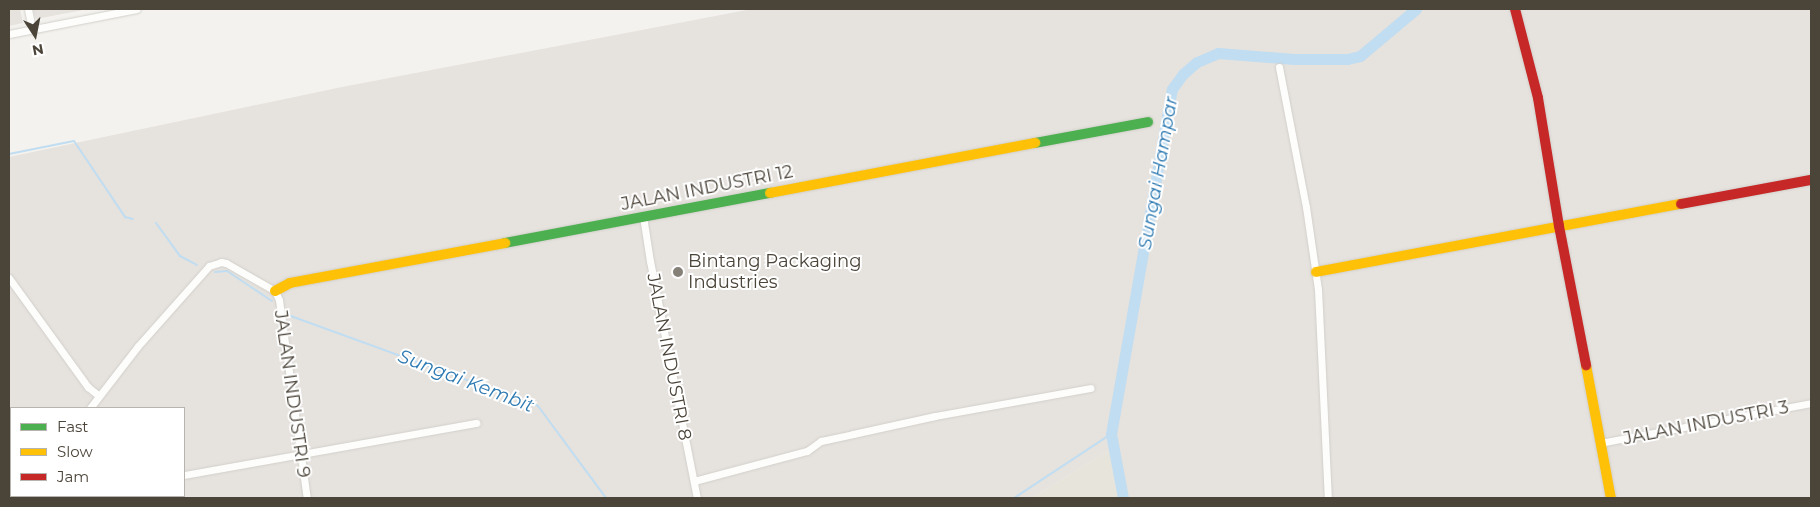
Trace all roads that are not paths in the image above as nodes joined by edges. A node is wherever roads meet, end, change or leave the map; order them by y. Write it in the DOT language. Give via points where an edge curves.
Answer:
graph roads {
  1 [pos="28,9"];
  2 [pos="137,9"];
  3 [pos="1515,9"];
  4 [pos="32,30"];
  5 [pos="9,34"];
  6 [pos="1279,67"];
  7 [pos="1148,122"];
  8 [pos="1811,180"];
  9 [pos="643,216"];
  10 [pos="1559,226"];
  11 [pos="1316,272"];
  12 [pos="9,278"];
  13 [pos="275,291"];
  14 [pos="1090,388"];
  15 [pos="99,396"];
  16 [pos="1811,403"];
  17 [pos="91,407"];
  18 [pos="476,423"];
  19 [pos="1600,443"];
  20 [pos="300,455"];
  21 [pos="185,475"];
  22 [pos="694,480"];
  23 [pos="307,498"];
  24 [pos="697,498"];
  25 [pos="1328,498"];
  26 [pos="1611,498"];
  1 -- 4 [label="street"];
  2 -- 4 [label="street"];
  3 -- 10 [label="street" via="1538,98"];
  4 -- 5 [label="street"];
  6 -- 11 [label="street"];
  7 -- 9 [label="street, JALAN INDUSTRI 12"];
  8 -- 10 [label="street"];
  9 -- 13 [label="street, JALAN INDUSTRI 12" via="290,283"];
  9 -- 22 [label="street, JALAN INDUSTRI 8"];
  10 -- 11 [label="street"];
  10 -- 19 [label="street"];
  11 -- 25 [label="street"];
  12 -- 15 [label="street" via="88,387"];
  13 -- 15 [label="street" via="226,263 213,263 138,346"];
  13 -- 20 [label="street, JALAN INDUSTRI 9" via="281,307"];
  14 -- 22 [label="street" via="821,441 807,451"];
  15 -- 17 [label="street"];
  16 -- 19 [label="street, JALAN INDUSTRI 3"];
  18 -- 20 [label="street"];
  19 -- 26 [label="street"];
  20 -- 21 [label="street"];
  20 -- 23 [label="street, JALAN INDUSTRI 9"];
  22 -- 24 [label="street, JALAN INDUSTRI 8"];
}
